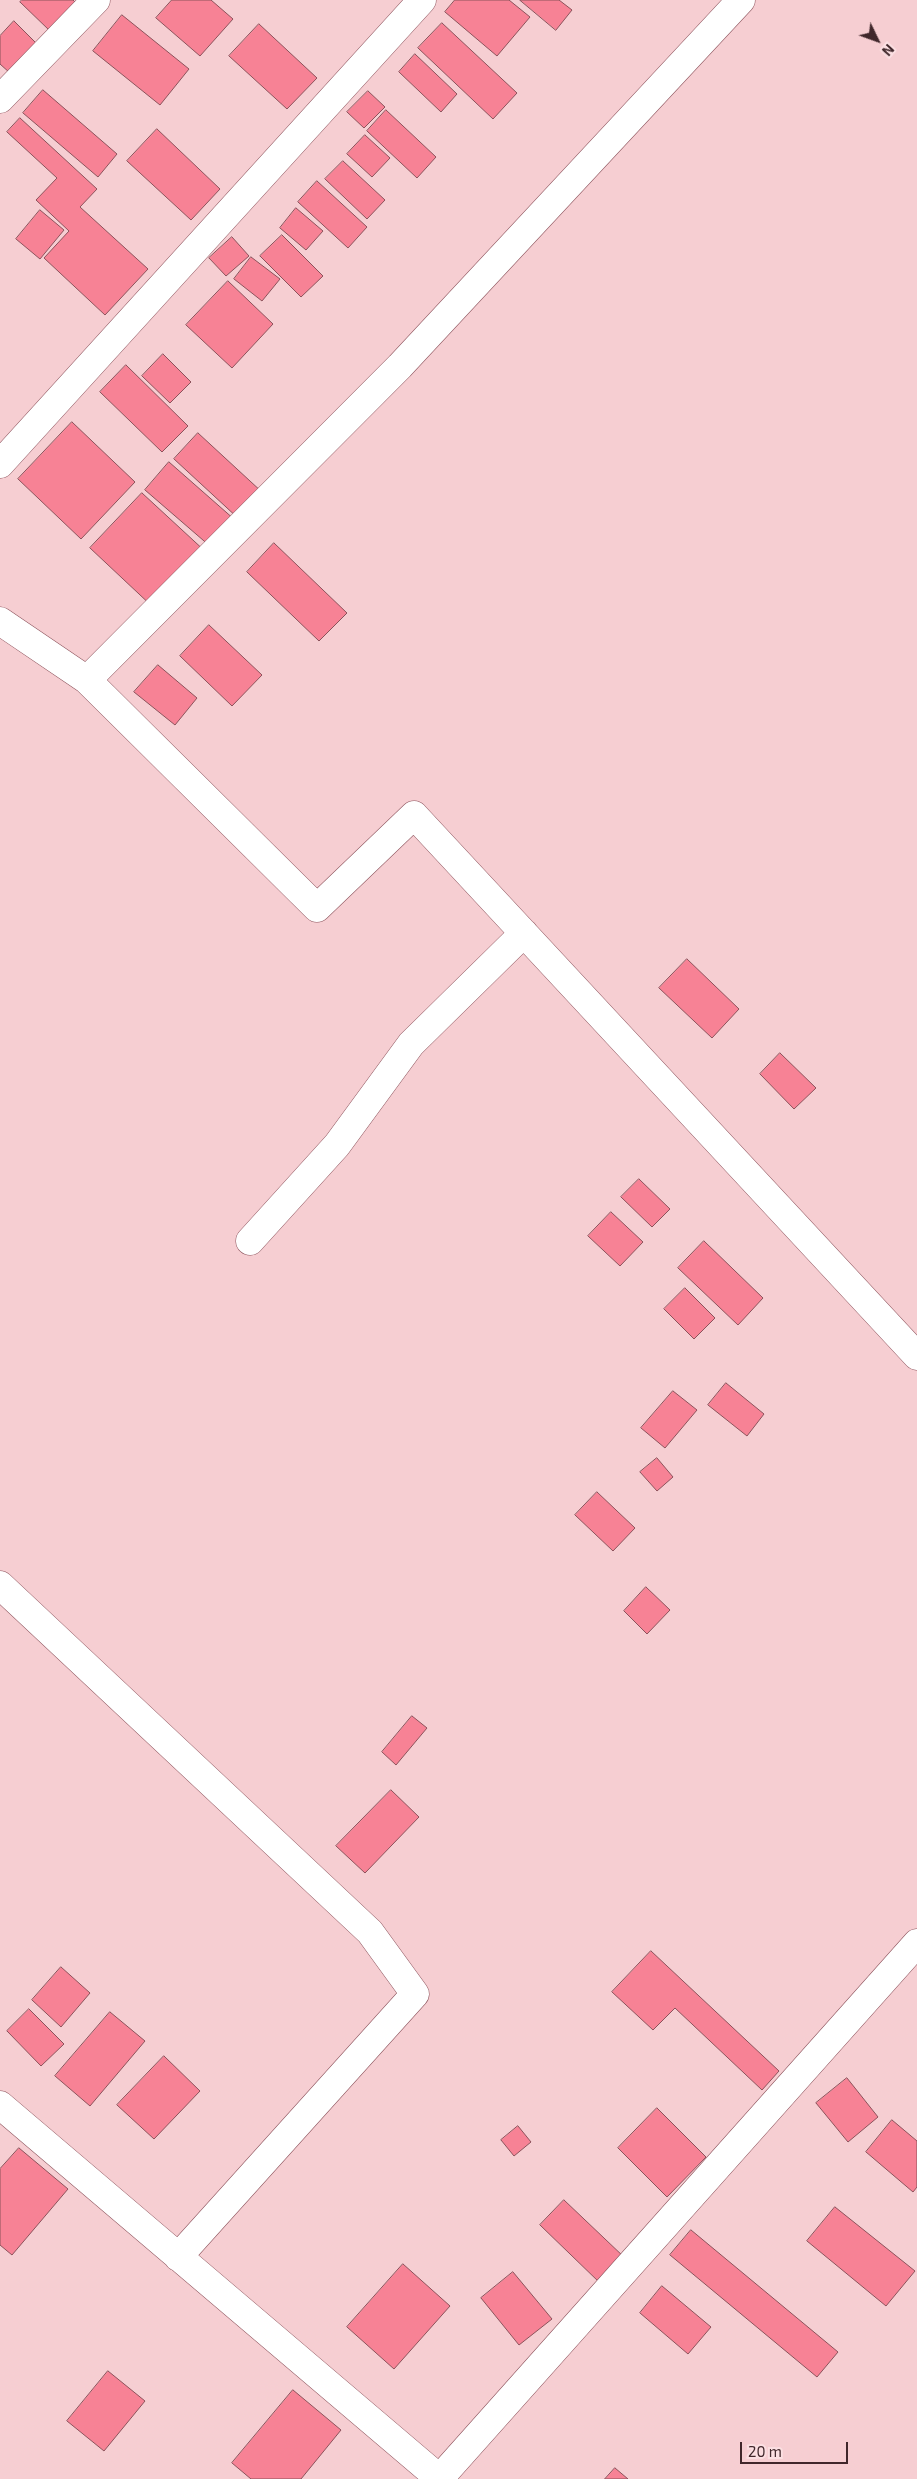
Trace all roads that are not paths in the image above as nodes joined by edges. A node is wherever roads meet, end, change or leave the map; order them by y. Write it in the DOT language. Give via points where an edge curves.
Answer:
graph roads {
  1 [pos="96,0"];
  2 [pos="422,0"];
  3 [pos="741,0"];
  4 [pos="0,99"];
  5 [pos="0,464"];
  6 [pos="0,621"];
  7 [pos="87,680"];
  8 [pos="524,933"];
  9 [pos="250,1241"];
  10 [pos="917,1356"];
  11 [pos="0,1585"];
  12 [pos="917,1943"];
  13 [pos="0,2106"];
  14 [pos="178,2257"];
  15 [pos="440,2479"];
  1 -- 4 [label="street"];
  2 -- 5 [label="street"];
  3 -- 7 [label="street" via="400,366"];
  6 -- 7 [label="street"];
  7 -- 8 [label="street" via="317,908 414,815"];
  8 -- 9 [label="street" via="411,1044 337,1145"];
  8 -- 10 [label="street"];
  11 -- 14 [label="street" via="370,1932 415,1994"];
  12 -- 15 [label="street"];
  13 -- 14 [label="street"];
  14 -- 15 [label="street"];
}
